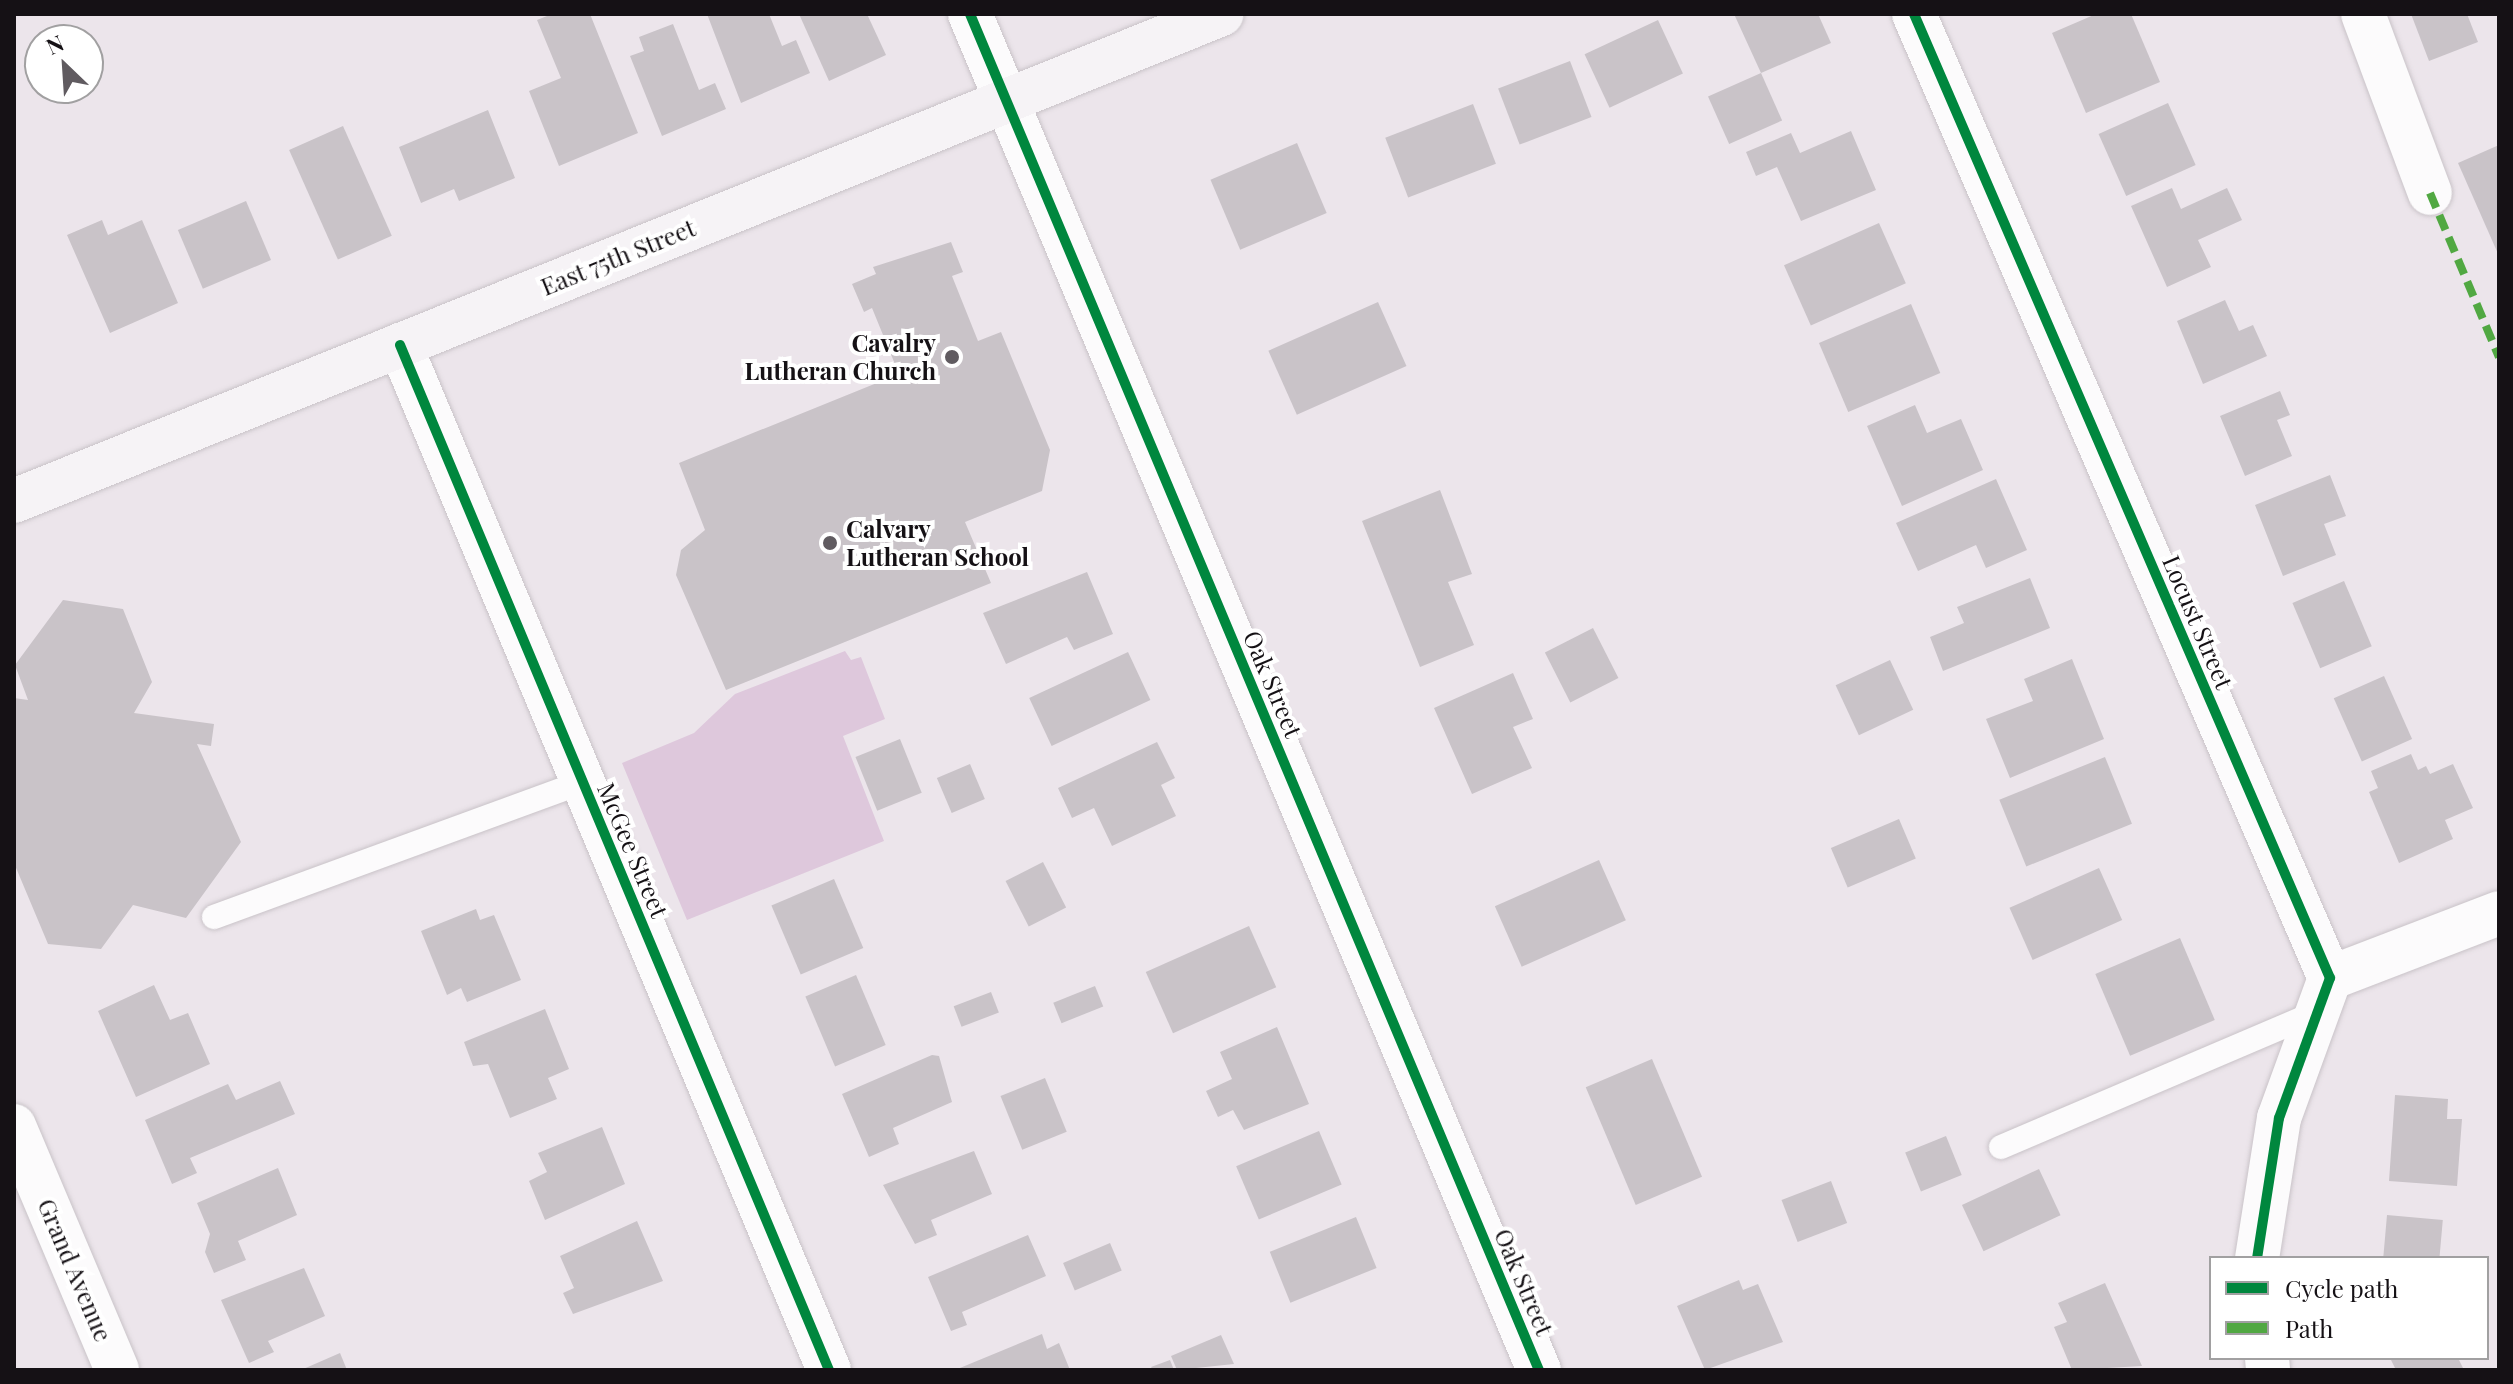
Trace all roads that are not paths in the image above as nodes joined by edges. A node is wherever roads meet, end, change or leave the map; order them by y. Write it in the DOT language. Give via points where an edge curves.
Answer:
graph roads {
  1 [pos="970,14"];
  2 [pos="1222,14"];
  3 [pos="1914,14"];
  4 [pos="2363,14"];
  5 [pos="1006,101"];
  6 [pos="2430,193"];
  7 [pos="400,345"];
  8 [pos="14,501"];
  9 [pos="583,782"];
  10 [pos="2499,913"];
  11 [pos="214,917"];
  12 [pos="2322,996"];
  13 [pos="14,1126"];
  14 [pos="2001,1147"];
  15 [pos="2257,1256"];
  16 [pos="117,1370"];
  17 [pos="829,1370"];
  18 [pos="1539,1370"];
  1 -- 5 [label="street, Oak Street"];
  2 -- 5 [label="main road, East 75th Street"];
  3 -- 12 [label="street, Locust Street"];
  4 -- 6 [label="street"];
  5 -- 7 [label="main road, East 75th Street"];
  5 -- 18 [label="street, Oak Street"];
  7 -- 8 [label="main road, East 75th Street"];
  7 -- 9 [label="street, McGee Street"];
  9 -- 11 [label="lane"];
  9 -- 17 [label="street, McGee Street"];
  10 -- 12 [label="street"];
  12 -- 14 [label="lane"];
  12 -- 15 [label="street" via="2279,1118"];
  13 -- 16 [label="street, Grand Avenue"];
}
